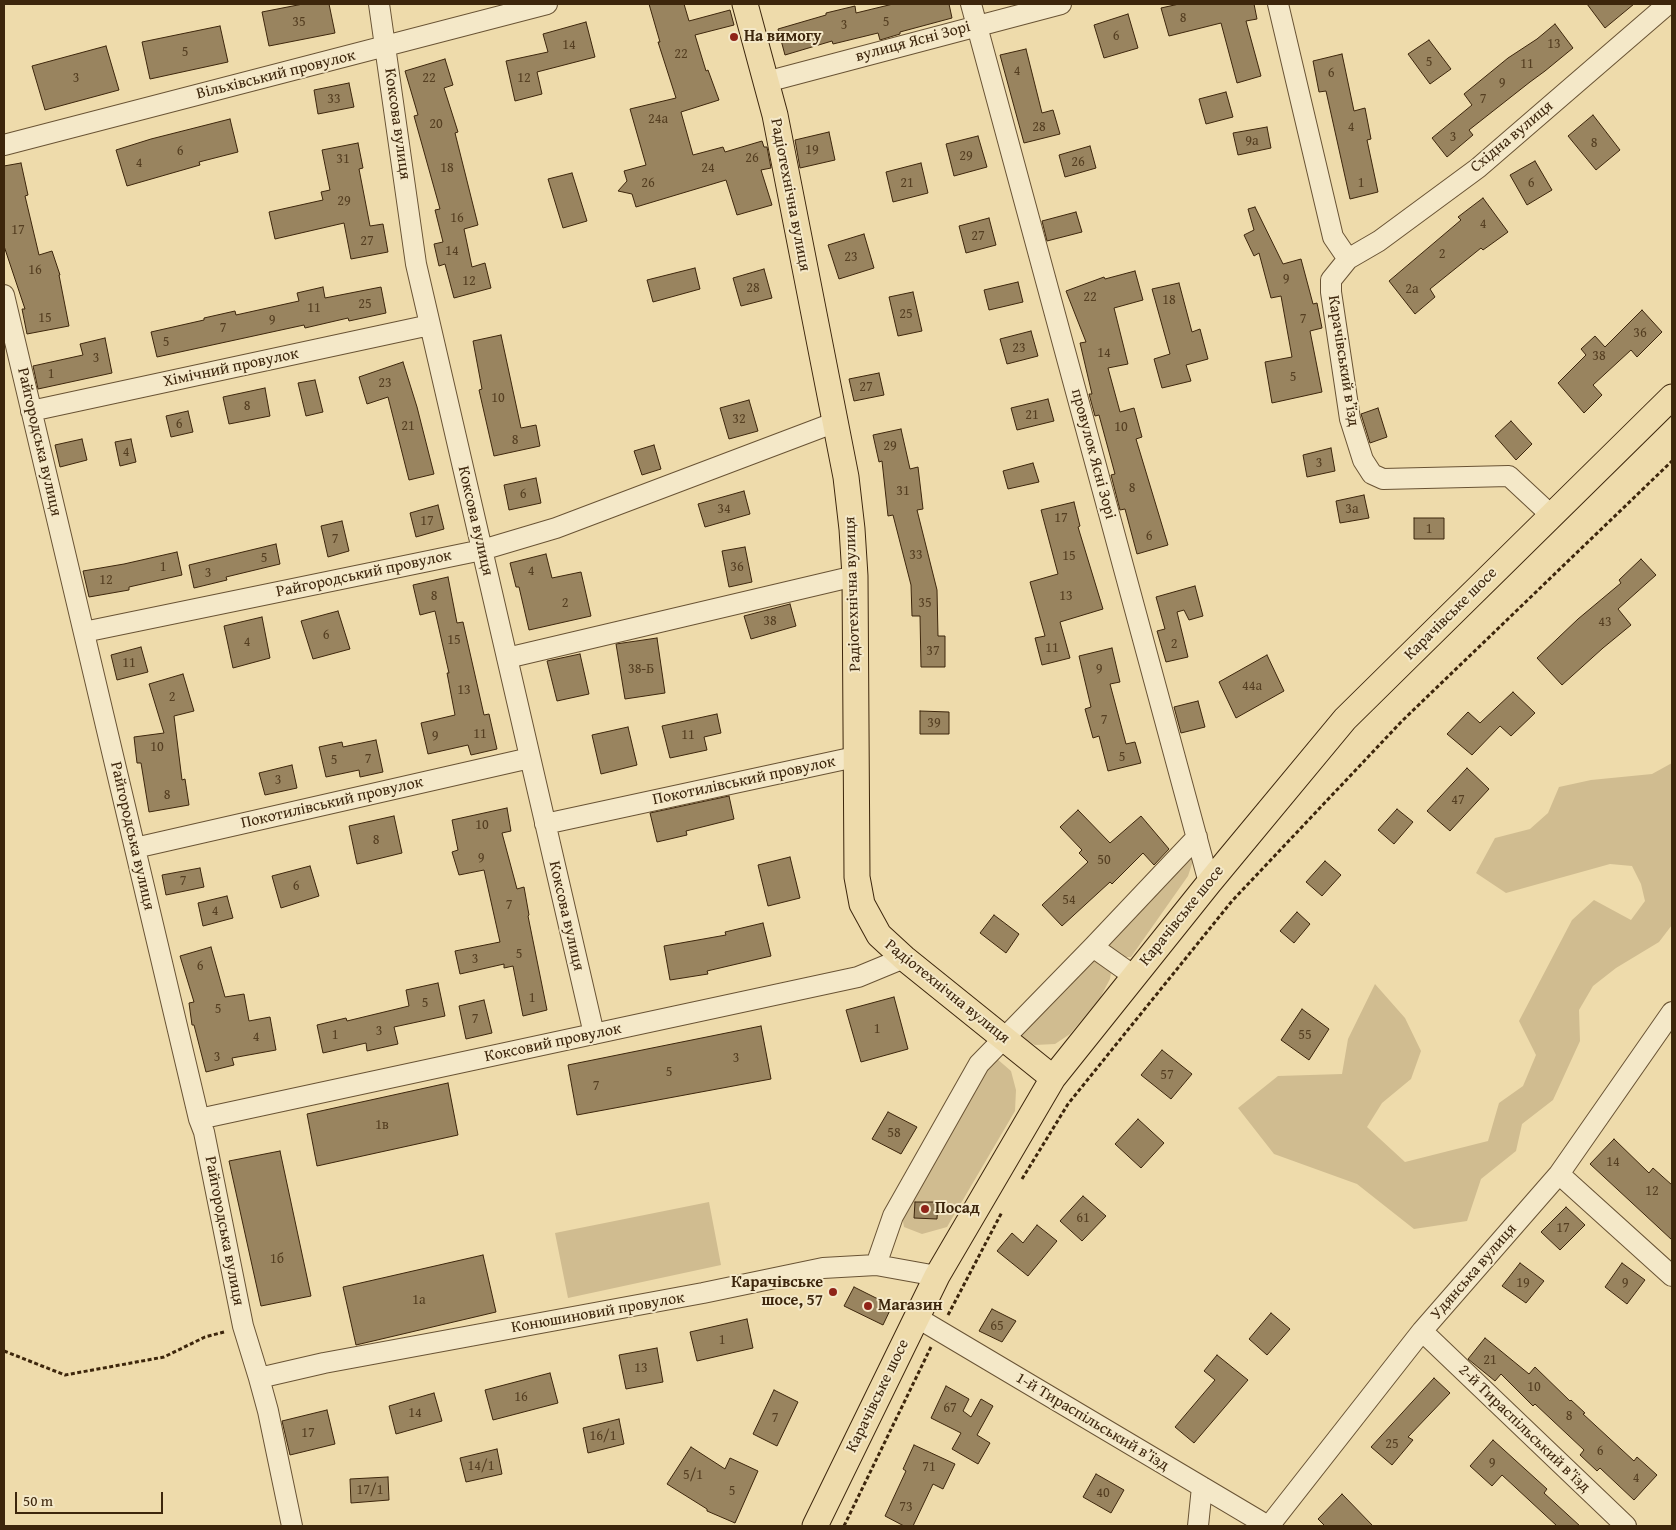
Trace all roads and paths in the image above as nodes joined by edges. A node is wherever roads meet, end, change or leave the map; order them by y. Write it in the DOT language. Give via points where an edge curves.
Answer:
graph roads {
  1 [pos="379,4"];
  2 [pos="547,4"];
  3 [pos="745,4"];
  4 [pos="971,4"];
  5 [pos="1061,4"];
  6 [pos="1278,4"];
  7 [pos="1668,4"];
  8 [pos="977,25"];
  9 [pos="386,47"];
  10 [pos="766,82"];
  11 [pos="4,145"];
  12 [pos="1348,259"];
  13 [pos="4,295"];
  14 [pos="430,325"];
  15 [pos="1672,397"];
  16 [pos="31,411"];
  17 [pos="836,422"];
  18 [pos="1672,462"];
  19 [pos="1552,516"];
  20 [pos="482,550"];
  21 [pos="855,576"];
  22 [pos="84,632"];
  23 [pos="507,658"];
  24 [pos="855,757"];
  25 [pos="530,758"];
  26 [pos="545,824"];
  27 [pos="1197,837"];
  28 [pos="135,848"];
  29 [pos="1209,883"];
  30 [pos="1094,947"];
  31 [pos="904,958"];
  32 [pos="1134,976"];
  33 [pos="1672,1012"];
  34 [pos="594,1034"];
  35 [pos="1004,1038"];
  36 [pos="1053,1078"];
  37 [pos="199,1119"];
  38 [pos="1559,1174"];
  39 [pos="1018,1184"];
  40 [pos="1004,1209"];
  41 [pos="876,1266"];
  42 [pos="937,1276"];
  43 [pos="1672,1276"];
  44 [pos="916,1317"];
  45 [pos="243,1326"];
  46 [pos="939,1331"];
  47 [pos="1422,1331"];
  48 [pos="4,1350"];
  49 [pos="260,1378"];
  50 [pos="1202,1487"];
  51 [pos="292,1526"];
  52 [pos="815,1526"];
  53 [pos="844,1526"];
  54 [pos="1198,1526"];
  55 [pos="1268,1526"];
  56 [pos="1626,1526"];
  1 -- 9 [label="street, Коксова вулиця"];
  2 -- 9 [label="street, Вільхівський провулок"];
  3 -- 10 [label="main road, Радіотехнічна вулиця"];
  4 -- 8 [label="street, провулок Ясні Зорі"];
  5 -- 8 [label="street, вулиця Ясні Зорі"];
  6 -- 12 [label="street" via="1333,237"];
  7 -- 12 [label="street, Східна вулиця" via="1478,168 1379,241"];
  8 -- 10 [label="street, вулиця Ясні Зорі"];
  8 -- 27 [label="street, провулок Ясні Зорі"];
  9 -- 11 [label="street, Вільхівський провулок"];
  9 -- 14 [label="street, Коксова вулиця" via="416,264"];
  10 -- 17 [label="main road, Радіотехнічна вулиця"];
  12 -- 19 [label="street, Карачівський в’їзд" via="1331,280 1331,292 1350,418 1363,460 1372,474 1383,479 1509,476"];
  13 -- 16 [label="street, Райгородська вулиця"];
  14 -- 16 [label="street, Хімічний провулок"];
  14 -- 20 [label="street, Коксова вулиця"];
  15 -- 19 [label="main road, Карачівське шосе"];
  16 -- 22 [label="street, Райгородська вулиця"];
  17 -- 20 [label="street, Райгородський провулок" via="556,528"];
  17 -- 21 [label="main road, Радіотехнічна вулиця" via="846,476"];
  18 -- 39 [label="path" via="1402,721 1232,901 1068,1104"];
  19 -- 29 [label="main road, Карачівське шосе" via="1345,719"];
  20 -- 22 [label="street, Райгородський провулок"];
  20 -- 23 [label="street, Коксова вулиця"];
  21 -- 23 [label="street"];
  21 -- 24 [label="main road, Радіотехнічна вулиця"];
  22 -- 28 [label="street, Райгородська вулиця"];
  23 -- 25 [label="street, Коксова вулиця"];
  24 -- 26 [label="street, Покотилівський провулок"];
  24 -- 31 [label="main road, Радіотехнічна вулиця" via="857,877 862,904 878,935"];
  25 -- 26 [label="street, Коксова вулиця"];
  25 -- 28 [label="street, Покотилівський провулок"];
  26 -- 34 [label="street, Коксова вулиця"];
  27 -- 29 [label="street, провулок Ясні Зорі"];
  27 -- 30 [label="street"];
  28 -- 37 [label="street, Райгородська вулиця"];
  29 -- 32 [label="main road, Карачівське шосе"];
  30 -- 32 [label="street"];
  30 -- 35 [label="street"];
  31 -- 34 [label="street, Коксовий провулок" via="858,977"];
  31 -- 35 [label="main road, Радіотехнічна вулиця"];
  32 -- 36 [label="main road, Карачівське шосе"];
  33 -- 38 [label="street, Удянська вулиця"];
  34 -- 37 [label="street, Коксовий провулок"];
  35 -- 36 [label="main road, Радіотехнічна вулиця"];
  35 -- 41 [label="street" via="979,1064 893,1216"];
  36 -- 42 [label="main road, Карачівське шосе"];
  37 -- 45 [label="street, Райгородська вулиця"];
  38 -- 43 [label="street"];
  38 -- 47 [label="street, Удянська вулиця"];
  40 -- 46 [label="path"];
  41 -- 42 [label="street, Конюшиновий провулок"];
  41 -- 49 [label="street, Конюшиновий провулок" via="823,1268"];
  42 -- 44 [label="main road, Карачівське шосе"];
  44 -- 46 [label="street, 1-й Тираспільський в’їзд"];
  44 -- 52 [label="main road, Карачівське шосе"];
  45 -- 48 [label="path" via="205,1337 164,1357 65,1375"];
  45 -- 49 [label="street, Райгородська вулиця"];
  46 -- 50 [label="street, 1-й Тираспільський в’їзд"];
  46 -- 53 [label="path"];
  47 -- 55 [label="street, Удянська вулиця"];
  47 -- 56 [label="street, 2-й Тираспільський в’їзд"];
  49 -- 51 [label="street, Райгородська вулиця"];
  50 -- 54 [label="street"];
  50 -- 55 [label="street, 1-й Тираспільський в’їзд"];
}
